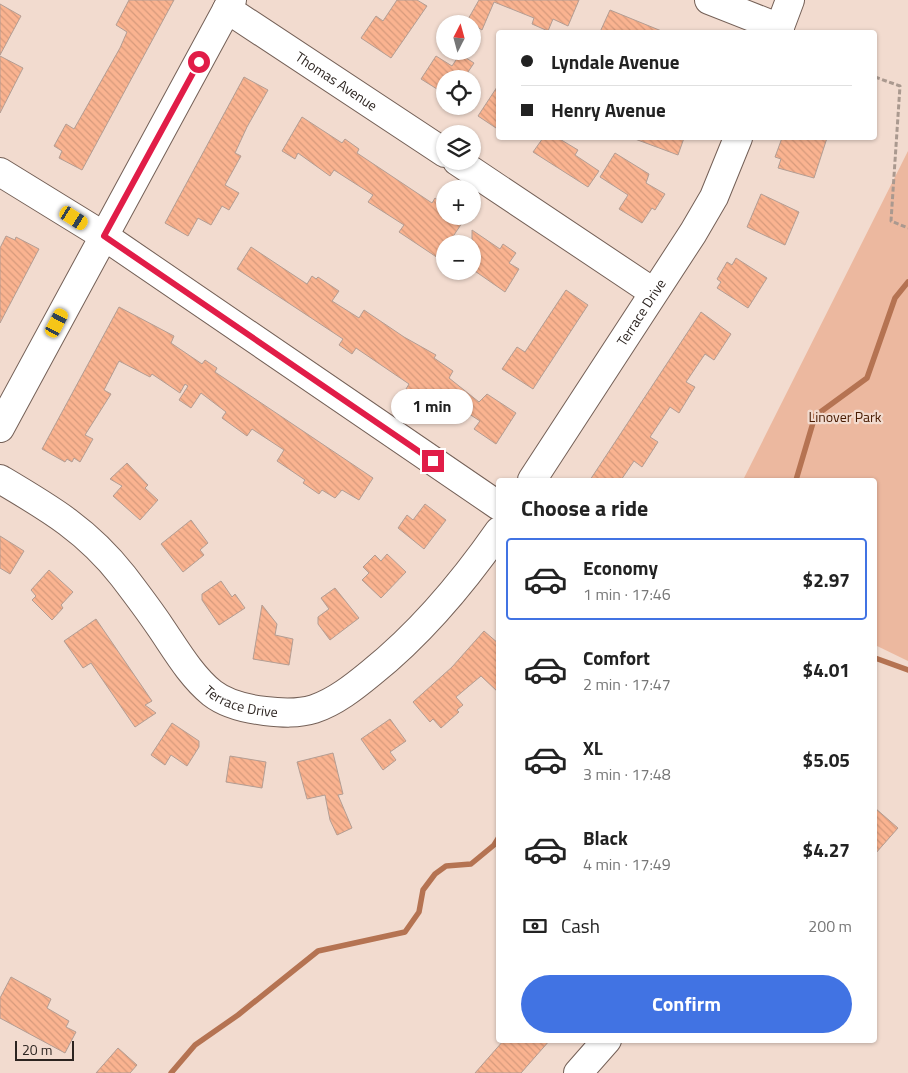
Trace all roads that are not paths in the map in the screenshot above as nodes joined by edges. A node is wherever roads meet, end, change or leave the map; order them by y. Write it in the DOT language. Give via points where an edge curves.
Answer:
graph roads {
  1 [pos="709,0"];
  2 [pos="790,0"];
  3 [pos="230,5"];
  4 [pos="779,30"];
  5 [pos="737,140"];
  6 [pos="436,147"];
  7 [pos="470,170"];
  8 [pos="0,172"];
  9 [pos="104,236"];
  10 [pos="653,292"];
  11 [pos="0,428"];
  12 [pos="533,478"];
  13 [pos="0,479"];
  14 [pos="496,504"];
  15 [pos="496,534"];
  16 [pos="604,1043"];
  17 [pos="578,1073"];
  1 -- 4 [label="street"];
  2 -- 4 [label="street"];
  3 -- 6 [label="street, Thomas Avenue"];
  3 -- 9 [label="street"];
  5 -- 10 [label="street, Terrace Drive" via="714,197"];
  7 -- 10 [label="street"];
  8 -- 9 [label="street"];
  9 -- 11 [label="street"];
  9 -- 14 [label="street"];
  10 -- 12 [label="street, Terrace Drive"];
  13 -- 15 [label="street, Terrace Drive" via="80,529 122,575 198,679 213,693 254,710 294,713 314,709 356,686 428,622"];
  16 -- 17 [label="street"];
}
